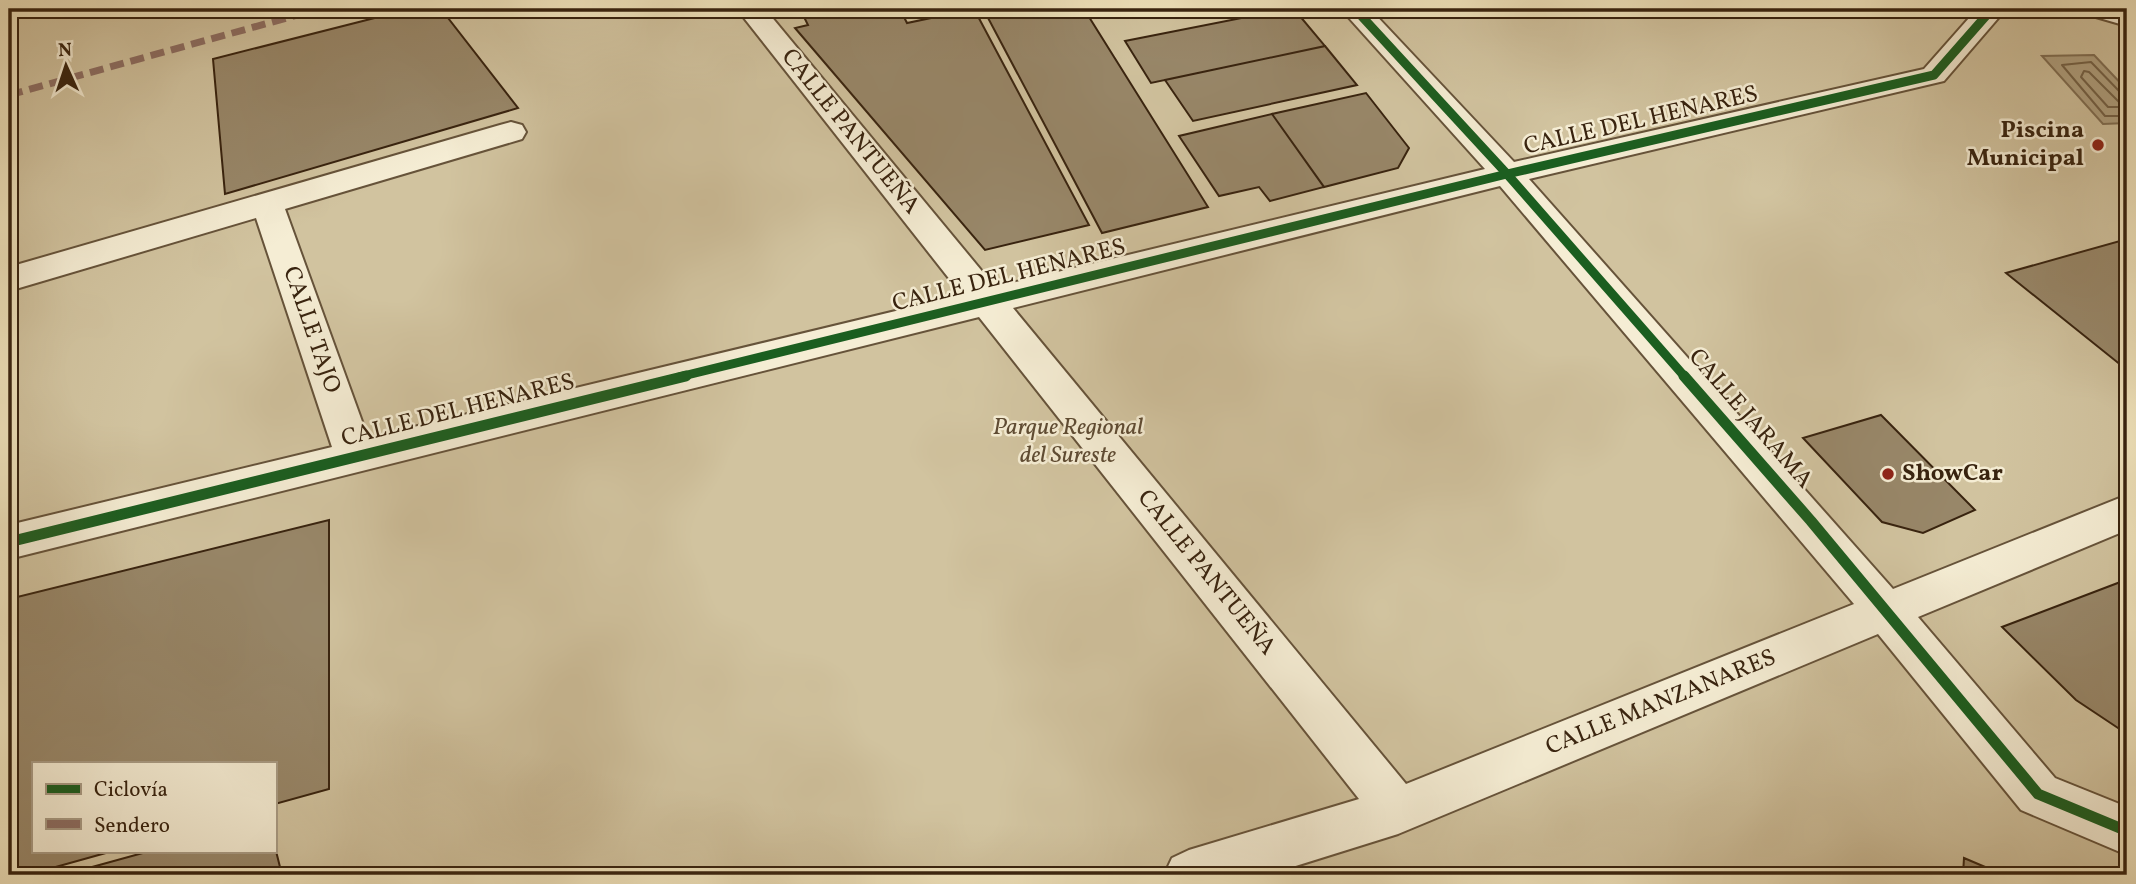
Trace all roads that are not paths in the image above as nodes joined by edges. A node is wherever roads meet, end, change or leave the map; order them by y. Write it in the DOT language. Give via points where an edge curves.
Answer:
graph roads {
  1 [pos="751,9"];
  2 [pos="1355,9"];
  3 [pos="1992,9"];
  4 [pos="2099,9"];
  5 [pos="2127,18"];
  6 [pos="511,132"];
  7 [pos="1507,174"];
  8 [pos="267,204"];
  9 [pos="9,279"];
  10 [pos="989,302"];
  11 [pos="355,457"];
  12 [pos="2127,512"];
  13 [pos="9,542"];
  14 [pos="1884,611"];
  15 [pos="1398,811"];
  16 [pos="2127,831"];
  17 [pos="1189,875"];
  1 -- 10 [label="street, CALLE PANTUEÑA"];
  2 -- 7 [label="street, CALLE JARAMA"];
  3 -- 7 [label="street, CALLE DEL HENARES" via="1934,75"];
  4 -- 5 [label="street"];
  6 -- 8 [label="street"];
  7 -- 10 [label="street, CALLE DEL HENARES"];
  7 -- 14 [label="street, CALLE JARAMA" via="1811,521"];
  8 -- 9 [label="street"];
  8 -- 11 [label="street, CALLE TAJO"];
  10 -- 11 [label="street, CALLE DEL HENARES"];
  10 -- 15 [label="street, CALLE PANTUEÑA"];
  11 -- 13 [label="street, CALLE DEL HENARES"];
  12 -- 14 [label="street, CALLE MANZANARES"];
  14 -- 15 [label="street, CALLE MANZANARES"];
  14 -- 16 [label="street, CALLE JARAMA" via="2038,794"];
  15 -- 17 [label="street, CALLE MANZANARES"];
}
